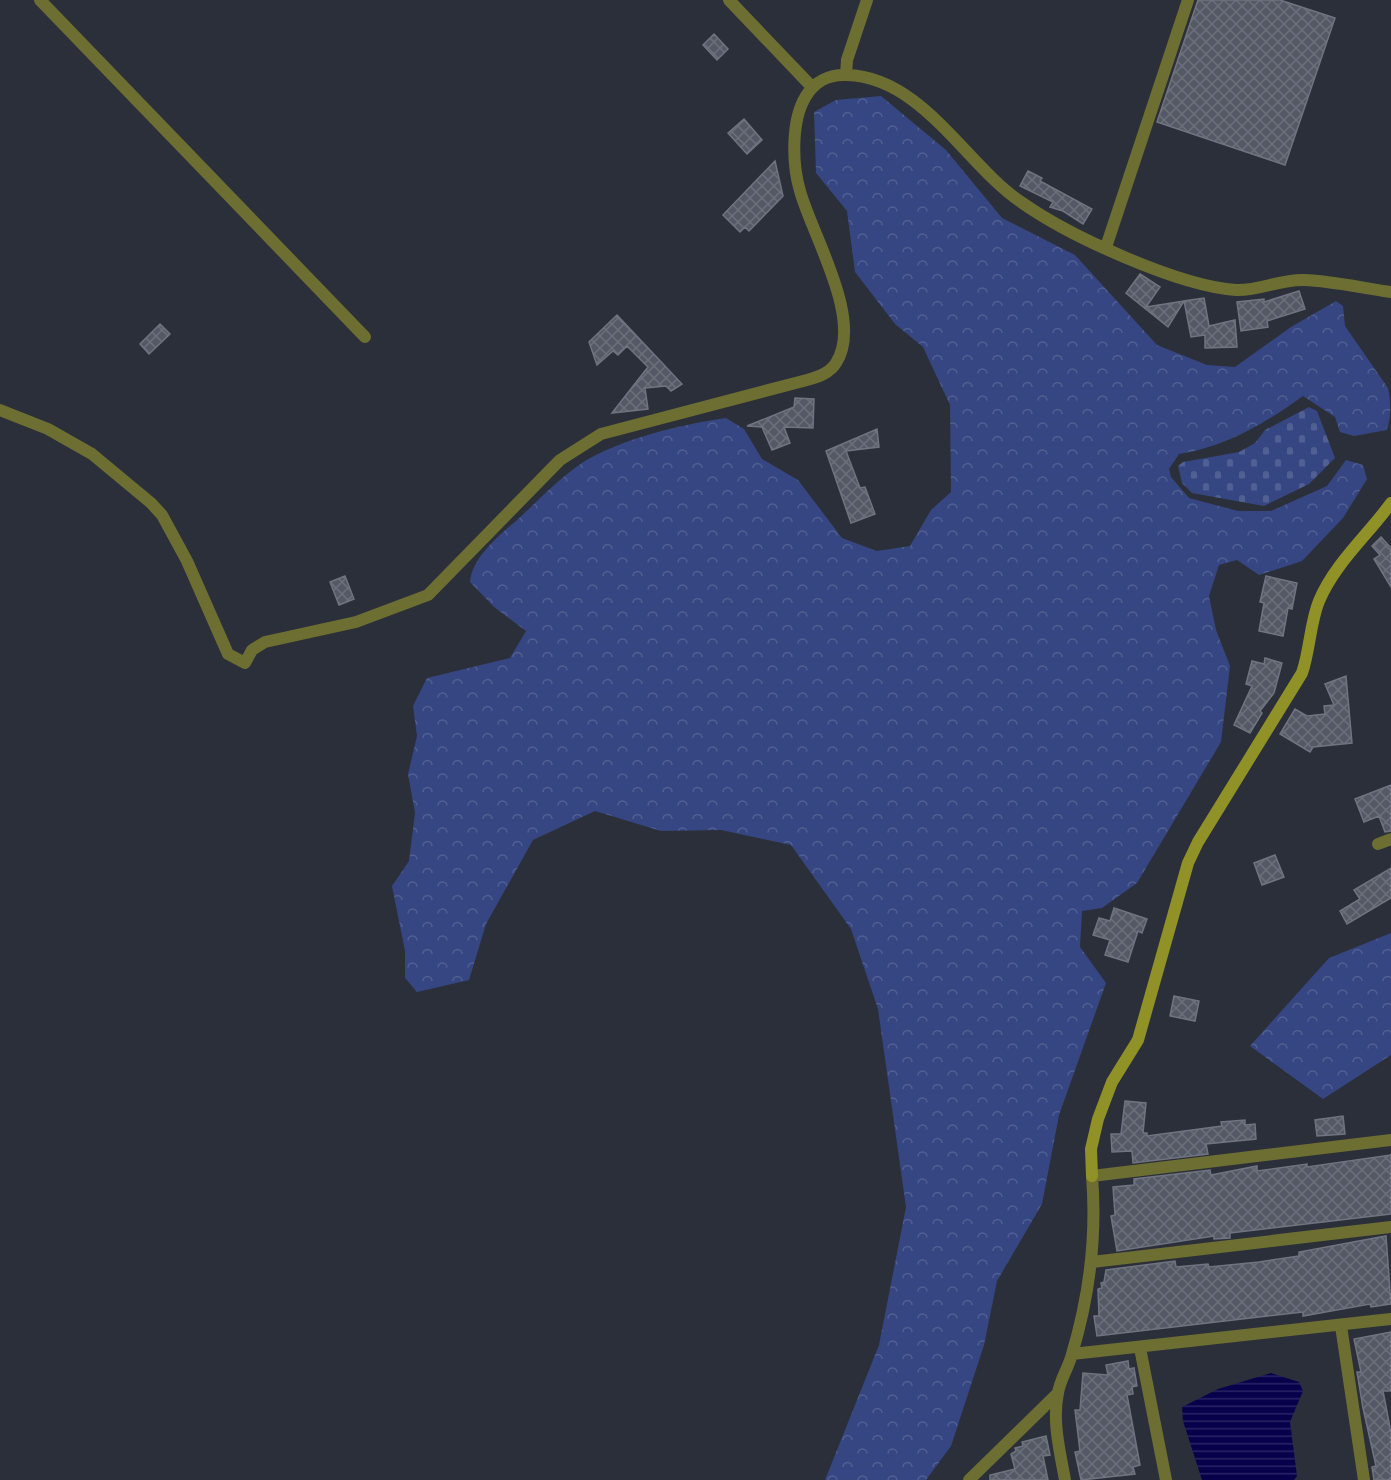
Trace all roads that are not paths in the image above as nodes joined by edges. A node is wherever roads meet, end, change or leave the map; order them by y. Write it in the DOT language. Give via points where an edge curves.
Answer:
graph roads {
  1 [pos="40,0"];
  2 [pos="729,0"];
  3 [pos="867,0"];
  4 [pos="1188,0"];
  5 [pos="846,75"];
  6 [pos="812,87"];
  7 [pos="1106,247"];
  8 [pos="1391,292"];
  9 [pos="365,337"];
  10 [pos="0,410"];
  11 [pos="1391,503"];
  12 [pos="1391,839"];
  13 [pos="1378,844"];
  14 [pos="1391,1140"];
  15 [pos="1092,1176"];
  16 [pos="1391,1227"];
  17 [pos="1092,1262"];
  18 [pos="1391,1319"];
  19 [pos="1341,1326"];
  20 [pos="1140,1348"];
  21 [pos="1072,1354"];
  22 [pos="1058,1393"];
  23 [pos="969,1480"];
  24 [pos="1065,1480"];
  25 [pos="1166,1480"];
  26 [pos="1364,1480"];
  1 -- 9 [label="street"];
  2 -- 6 [label="street"];
  3 -- 5 [label="street" via="847,60"];
  4 -- 7 [label="street"];
  5 -- 6 [label="street" via="824,78"];
  5 -- 7 [label="street" via="876,81 921,107 1021,202"];
  6 -- 10 [label="street" via="800,106 796,163 801,196 841,302 844,330 836,364 807,380 602,434 584,443 560,460 438,588 410,604 356,622 266,642 252,650 245,663 228,654 187,561 162,515 151,503 92,454 48,429"];
  7 -- 8 [label="street" via="1185,281 1214,288 1240,290 1302,280"];
  11 -- 15 [label="street" via="1340,566 1320,599 1302,673 1188,863 1138,1040 1112,1082 1098,1119 1091,1149"];
  12 -- 13 [label="street"];
  14 -- 15 [label="street"];
  15 -- 17 [label="street"];
  16 -- 17 [label="street"];
  17 -- 21 [label="street"];
  18 -- 19 [label="street"];
  19 -- 20 [label="street"];
  19 -- 26 [label="street"];
  20 -- 21 [label="street"];
  20 -- 25 [label="street"];
  21 -- 22 [label="street"];
  22 -- 23 [label="street"];
  22 -- 24 [label="street" via="1057,1438"];
}
